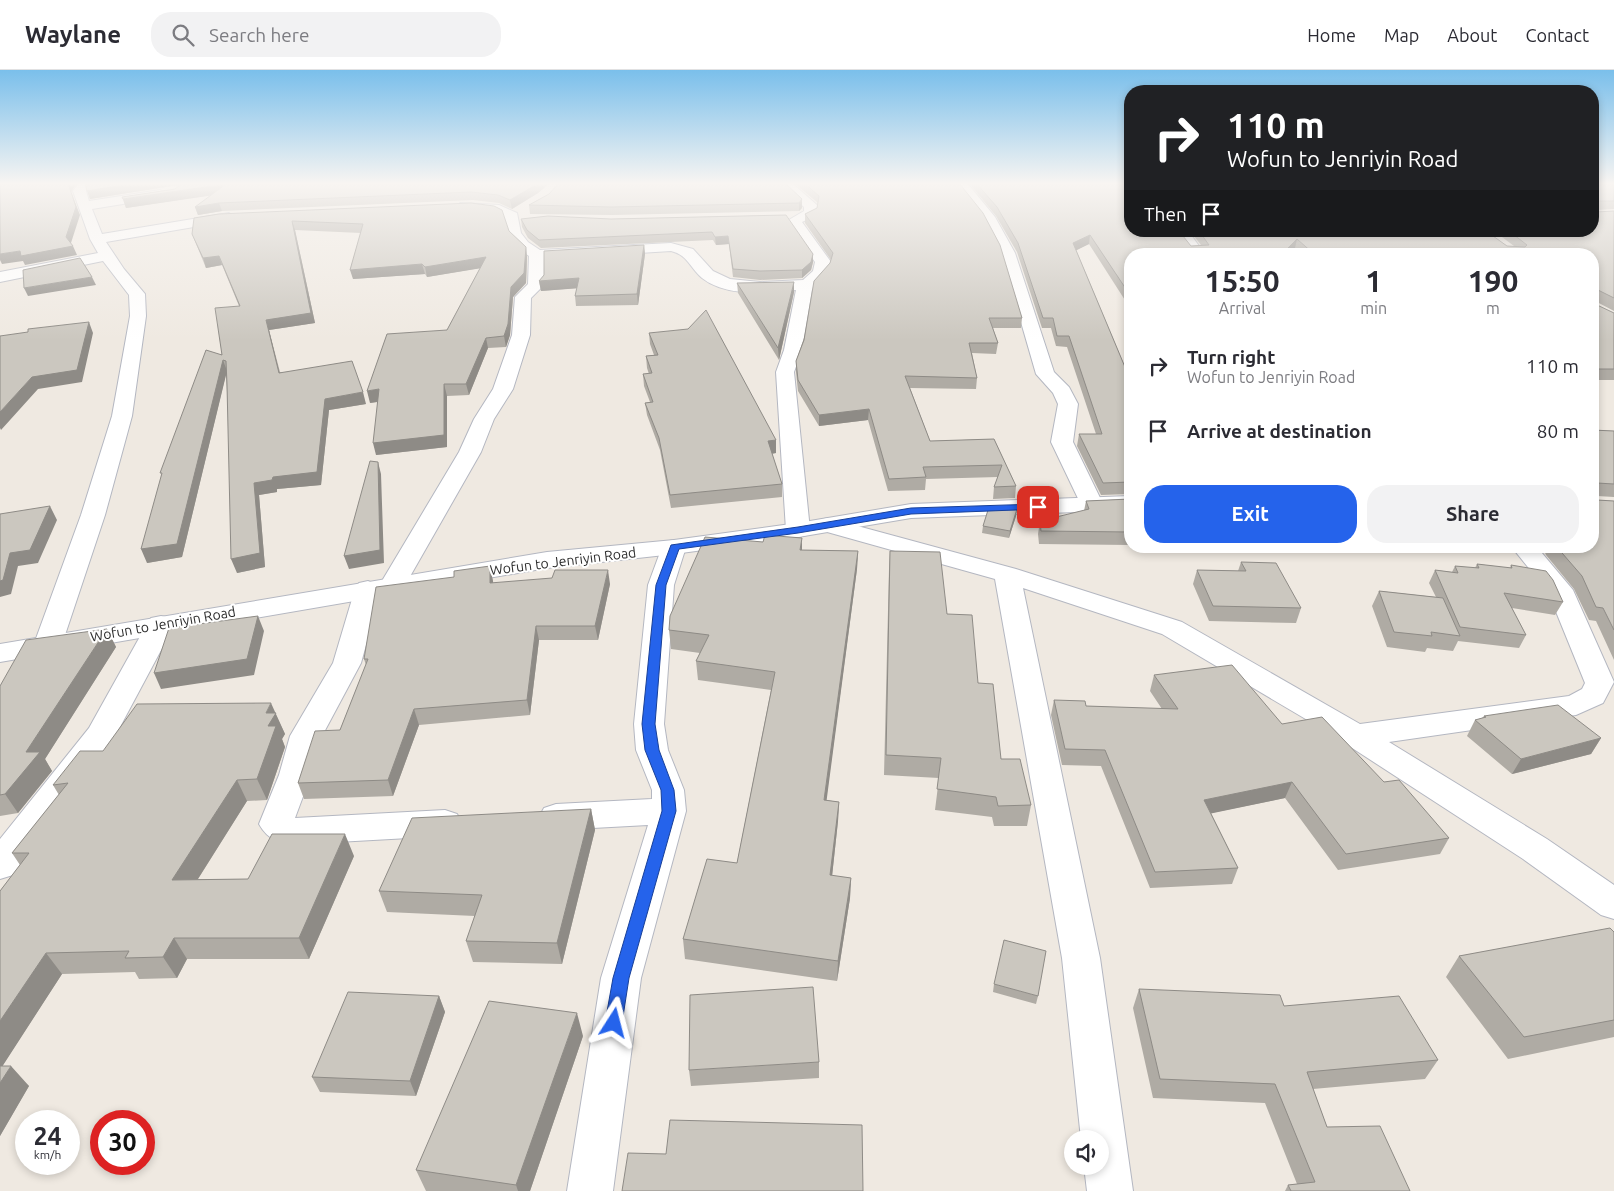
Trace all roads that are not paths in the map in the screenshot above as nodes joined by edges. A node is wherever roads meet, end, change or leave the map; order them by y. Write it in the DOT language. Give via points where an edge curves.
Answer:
graph roads {
  1 [pos="96,235"];
  2 [pos="117,235"];
  3 [pos="516,235"];
  4 [pos="803,235"];
  5 [pos="998,235"];
  6 [pos="1185,237"];
  7 [pos="97,239"];
  8 [pos="1193,248"];
  9 [pos="536,254"];
  10 [pos="109,255"];
  11 [pos="0,277"];
  12 [pos="807,285"];
  13 [pos="1124,503"];
  14 [pos="1092,506"];
  15 [pos="828,525"];
  16 [pos="798,530"];
  17 [pos="674,547"];
  18 [pos="1529,553"];
  19 [pos="1007,574"];
  20 [pos="380,588"];
  21 [pos="161,624"];
  22 [pos="48,644"];
  23 [pos="0,653"];
  24 [pos="1354,736"];
  25 [pos="669,811"];
  26 [pos="522,819"];
  27 [pos="474,822"];
  28 [pos="0,864"];
  29 [pos="1614,904"];
  30 [pos="590,1191"];
  31 [pos="1110,1191"];
  1 -- 7 [label="street"];
  2 -- 7 [label="street"];
  3 -- 9 [label="street"];
  4 -- 12 [label="street" via="823,262 819,274"];
  5 -- 14 [label="street" via="1008,253 1045,374 1062,391 1068,404 1062,442"];
  6 -- 8 [label="street"];
  7 -- 10 [label="street"];
  9 -- 12 [label="street" via="556,256 656,242 685,248 708,274 724,283 744,286"];
  9 -- 20 [label="street" via="536,286 523,297 521,335 503,389 484,419 470,452"];
  10 -- 11 [label="street"];
  10 -- 22 [label="street" via="118,272 137,294 138,316 122,416 93,515"];
  12 -- 16 [label="street" via="785,372"];
  13 -- 14 [label="street, Wofun to Jenriyin Road"];
  14 -- 15 [label="street, Wofun to Jenriyin Road" via="911,511"];
  15 -- 16 [label="street, Wofun to Jenriyin Road"];
  15 -- 19 [label="street"];
  16 -- 17 [label="street, Wofun to Jenriyin Road"];
  17 -- 20 [label="street, Wofun to Jenriyin Road" via="546,560"];
  17 -- 25 [label="street" via="661,585 649,724 652,750 668,790"];
  18 -- 24 [label="street" via="1560,590 1600,683 1593,696 1576,705"];
  19 -- 24 [label="street" via="1172,628"];
  19 -- 31 [label="street" via="1082,958"];
  20 -- 21 [label="street, Wofun to Jenriyin Road"];
  20 -- 27 [label="street" via="348,663 306,736 276,824 285,831 301,832"];
  21 -- 22 [label="street, Wofun to Jenriyin Road"];
  21 -- 28 [label="street" via="101,734"];
  22 -- 23 [label="street, Wofun to Jenriyin Road"];
  24 -- 29 [label="street" via="1535,849"];
  25 -- 26 [label="street"];
  25 -- 30 [label="street" via="621,978"];
}
